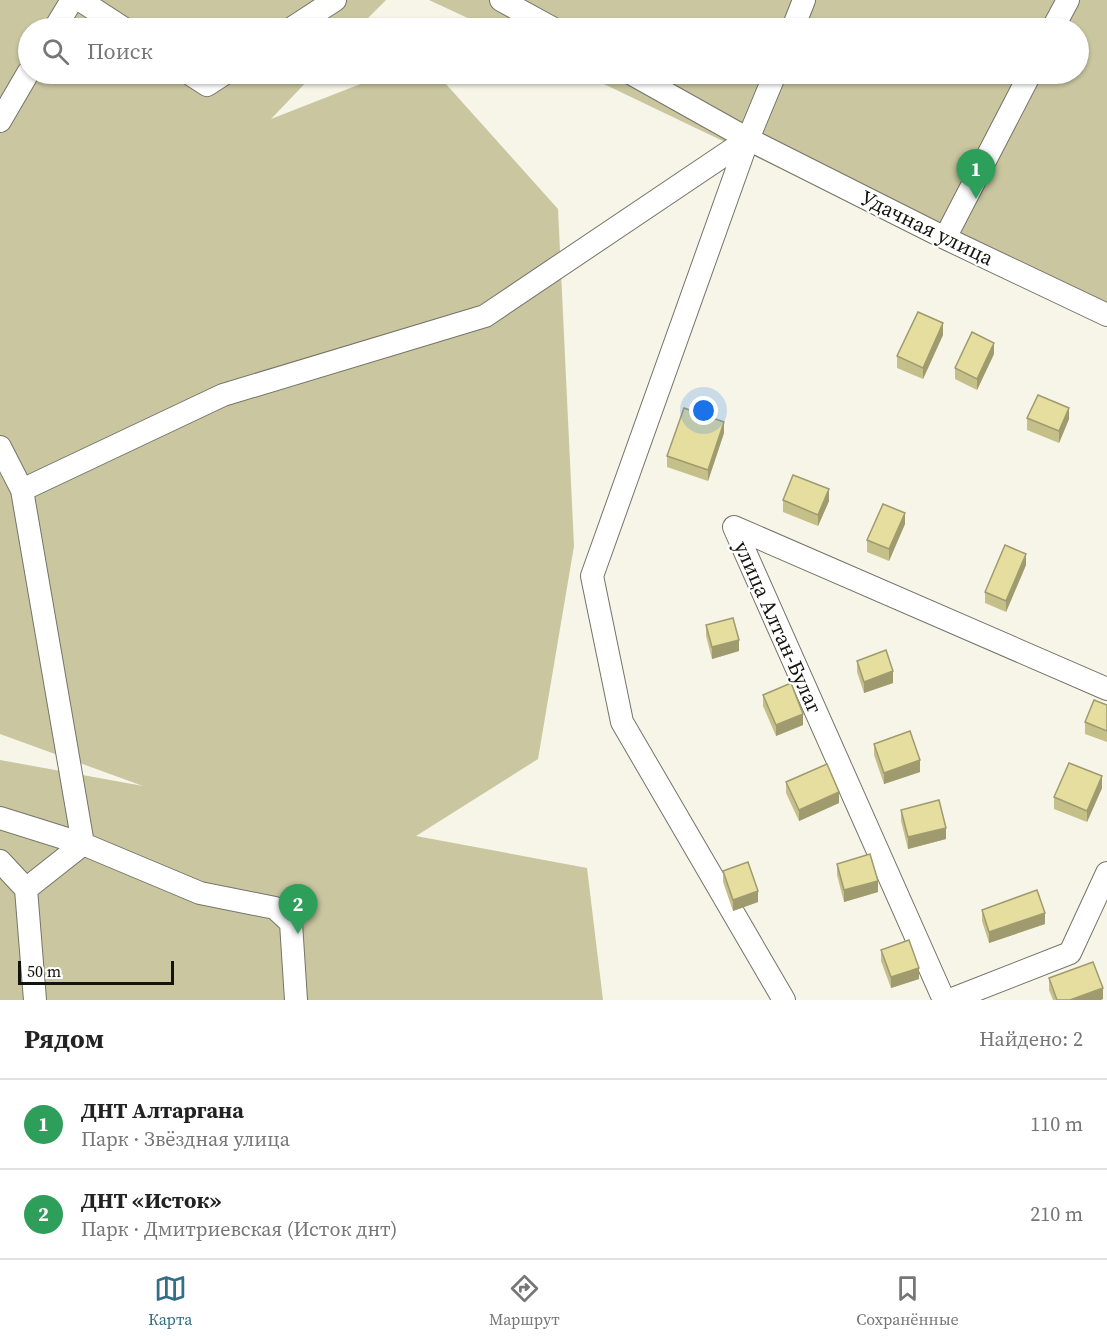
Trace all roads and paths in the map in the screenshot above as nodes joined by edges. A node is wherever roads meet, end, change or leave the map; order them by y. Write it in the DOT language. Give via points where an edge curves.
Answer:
graph roads {
  1 [pos="72,0"];
  2 [pos="80,0"];
  3 [pos="334,0"];
  4 [pos="501,0"];
  5 [pos="804,0"];
  6 [pos="1068,0"];
  7 [pos="61,18"];
  8 [pos="108,18"];
  9 [pos="307,18"];
  10 [pos="534,18"];
  11 [pos="797,18"];
  12 [pos="1058,18"];
  13 [pos="22,84"];
  14 [pos="650,84"];
  15 [pos="771,84"];
  16 [pos="1025,84"];
  17 [pos="0,121"];
  18 [pos="748,139"];
  19 [pos="945,238"];
  20 [pos="1107,315"];
  21 [pos="0,447"];
  22 [pos="22,490"];
  23 [pos="1107,690"];
  24 [pos="0,818"];
  25 [pos="83,844"];
  26 [pos="0,861"];
  27 [pos="1107,873"];
  28 [pos="26,889"];
  29 [pos="35,1000"];
  30 [pos="296,1000"];
  31 [pos="784,1000"];
  32 [pos="944,1000"];
  33 [pos="950,1000"];
  1 -- 7 [label="street"];
  2 -- 8 [label="street"];
  3 -- 9 [label="street"];
  4 -- 10 [label="street"];
  5 -- 11 [label="street"];
  6 -- 12 [label="street"];
  13 -- 17 [label="street"];
  14 -- 18 [label="street, Удачная улица"];
  15 -- 18 [label="street"];
  16 -- 19 [label="street"];
  18 -- 19 [label="street, Удачная улица"];
  18 -- 22 [label="street" via="485,316 224,395"];
  18 -- 31 [label="street" via="592,576 622,722"];
  19 -- 20 [label="street, Удачная улица"];
  21 -- 22 [label="street"];
  22 -- 25 [label="street"];
  23 -- 32 [label="street, улица Алтан-Булаг" via="734,527"];
  24 -- 25 [label="street"];
  25 -- 28 [label="street"];
  25 -- 30 [label="street" via="200,893 275,908 291,923"];
  26 -- 28 [label="street"];
  27 -- 33 [label="street" via="1070,953"];
  28 -- 29 [label="street"];
}
